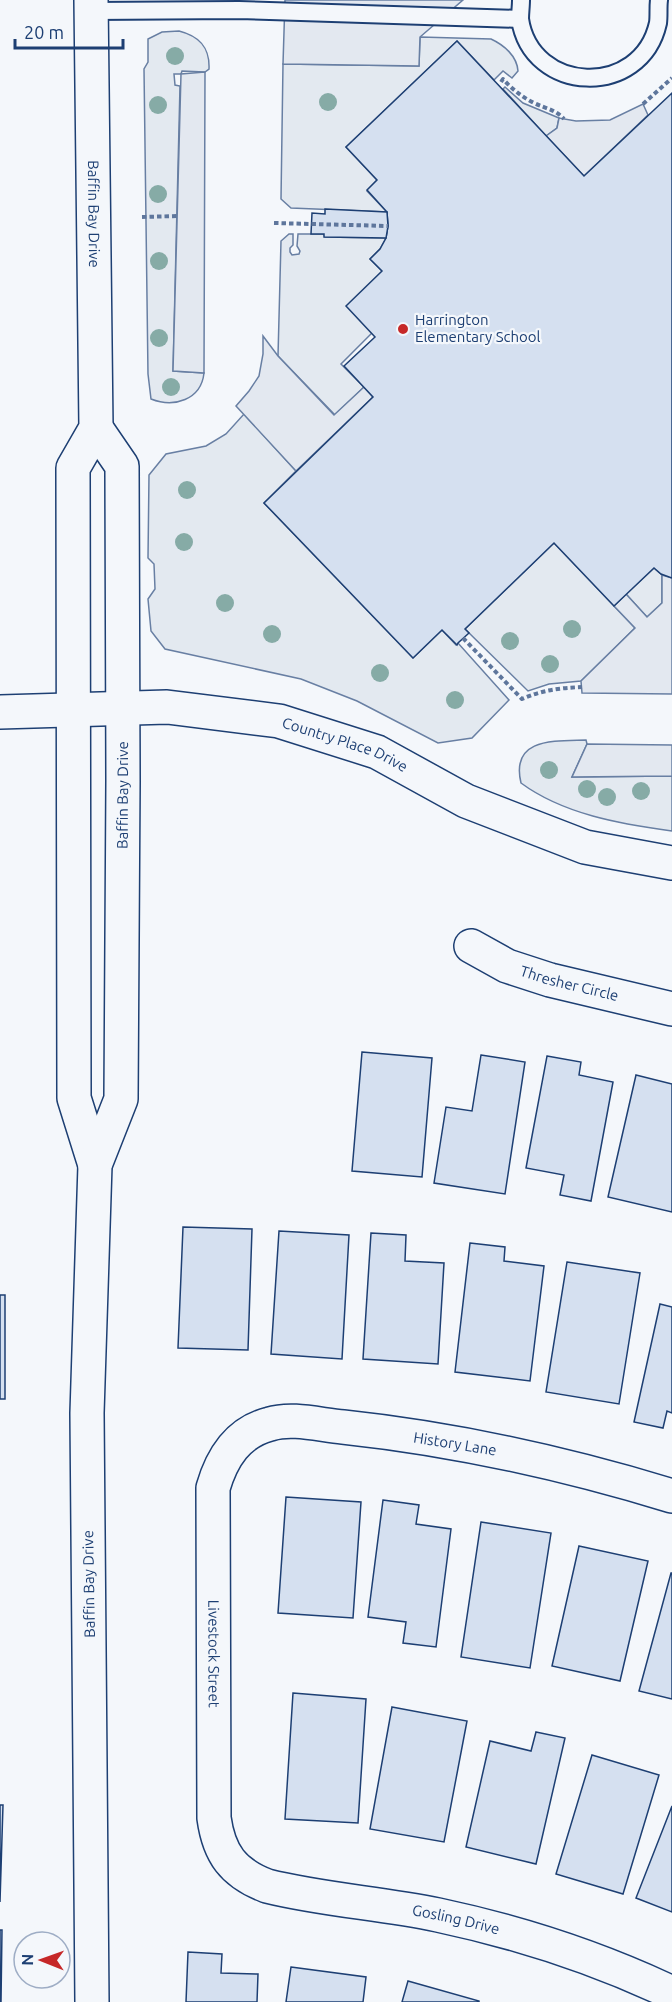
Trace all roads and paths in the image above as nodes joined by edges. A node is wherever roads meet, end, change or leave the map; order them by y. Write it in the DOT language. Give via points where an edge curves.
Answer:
graph roads {
  1 [pos="521,0"];
  2 [pos="659,0"];
  3 [pos="91,5"];
  4 [pos="520,19"];
  5 [pos="672,78"];
  6 [pos="501,82"];
  7 [pos="643,104"];
  8 [pos="564,119"];
  9 [pos="178,216"];
  10 [pos="142,217"];
  11 [pos="274,223"];
  12 [pos="388,226"];
  13 [pos="96,428"];
  14 [pos="463,638"];
  15 [pos="582,687"];
  16 [pos="123,707"];
  17 [pos="73,710"];
  18 [pos="0,712"];
  19 [pos="672,864"];
  20 [pos="471,946"];
  21 [pos="672,1009"];
  22 [pos="95,1166"];
  23 [pos="238,1440"];
  24 [pos="672,1496"];
  25 [pos="235,1869"];
  26 [pos="672,1993"];
  27 [pos="93,2002"];
  1 -- 4 [label="lane"];
  2 -- 4 [label="lane" via="658,23 649,46 633,64 612,75 588,79 564,74 543,61 528,42"];
  3 -- 4 [label="lane"];
  3 -- 13 [label="street, Baffin Bay Drive"];
  5 -- 7 [label="path"];
  6 -- 8 [label="path" via="502,79 536,104 556,110"];
  9 -- 10 [label="path"];
  11 -- 12 [label="path"];
  13 -- 16 [label="street, Baffin Bay Drive" via="122,466"];
  13 -- 17 [label="street, Baffin Bay Drive" via="73,468"];
  14 -- 15 [label="path" via="522,699 553,689"];
  16 -- 17 [label="street, Country Place Drive"];
  16 -- 19 [label="street, Country Place Drive" via="167,707 279,721 377,752 466,801 585,847"];
  16 -- 22 [label="street, Baffin Bay Drive" via="121,1099"];
  17 -- 18 [label="street, Country Place Drive"];
  17 -- 22 [label="street, Baffin Bay Drive" via="74,1098"];
  20 -- 21 [label="street, Thresher Circle" via="507,966 550,980"];
  22 -- 27 [label="street, Baffin Bay Drive" via="87,1413"];
  23 -- 24 [label="street, History Lane" via="271,1423 366,1430 483,1447 605,1475"];
  23 -- 25 [label="street, Livestock Street" via="218,1470 213,1488 214,1818 223,1852"];
  25 -- 26 [label="street, Gosling Drive" via="251,1880 283,1890 439,1915 519,1936 588,1958"];
}
